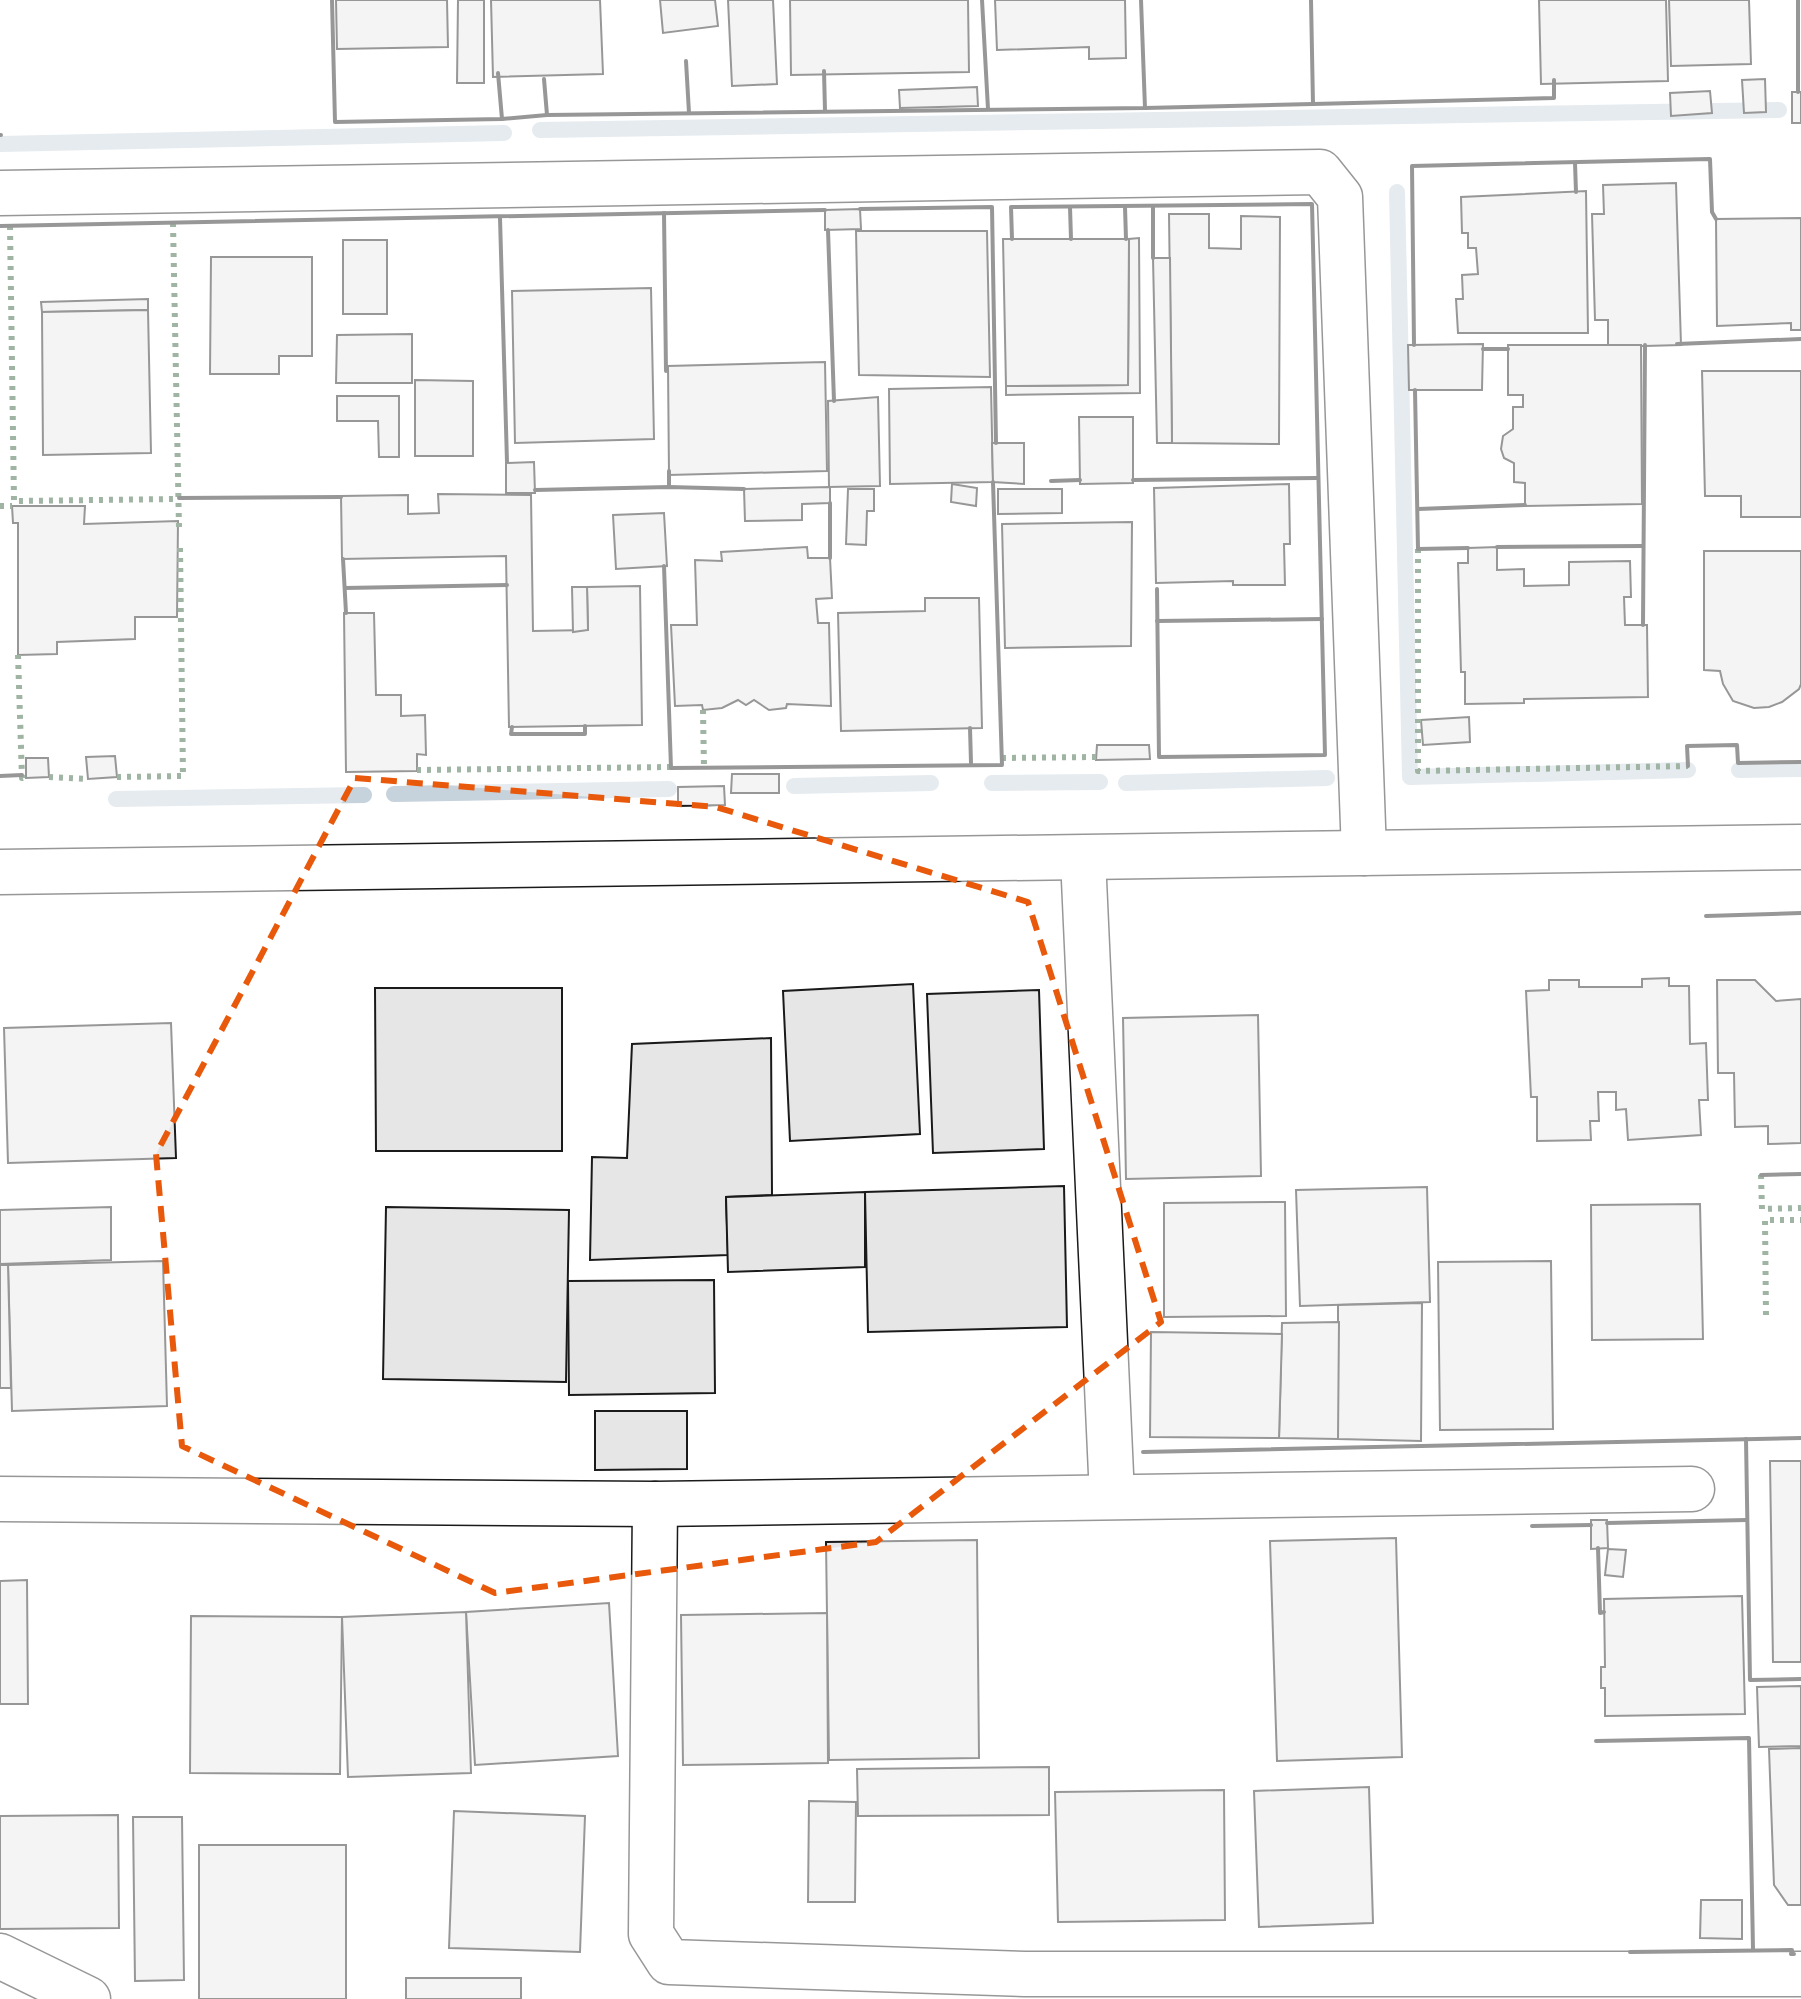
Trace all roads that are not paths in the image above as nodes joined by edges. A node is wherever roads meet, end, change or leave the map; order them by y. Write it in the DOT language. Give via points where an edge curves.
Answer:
graph roads {
  1 [pos="0,193"];
  2 [pos="1801,847"];
  3 [pos="1364,853"];
  4 [pos="1083,858"];
  5 [pos="0,872"];
  6 [pos="1692,1489"];
  7 [pos="1112,1496"];
  8 [pos="0,1499"];
  9 [pos="655,1504"];
  10 [pos="0,1956"];
  11 [pos="1801,1974"];
  12 [pos="1025,1986"];
  13 [pos="88,1999"];
  1 -- 3 [label="street" via="1320,172 1340,197"];
  2 -- 3 [label="street"];
  3 -- 4 [label="street"];
  4 -- 5 [label="street"];
  4 -- 7 [label="street"];
  6 -- 7 [label="street"];
  7 -- 9 [label="street"];
  8 -- 9 [label="street"];
  9 -- 12 [label="street" via="651,1934 669,1962"];
  10 -- 13 [label="street"];
  11 -- 12 [label="street"];
}
